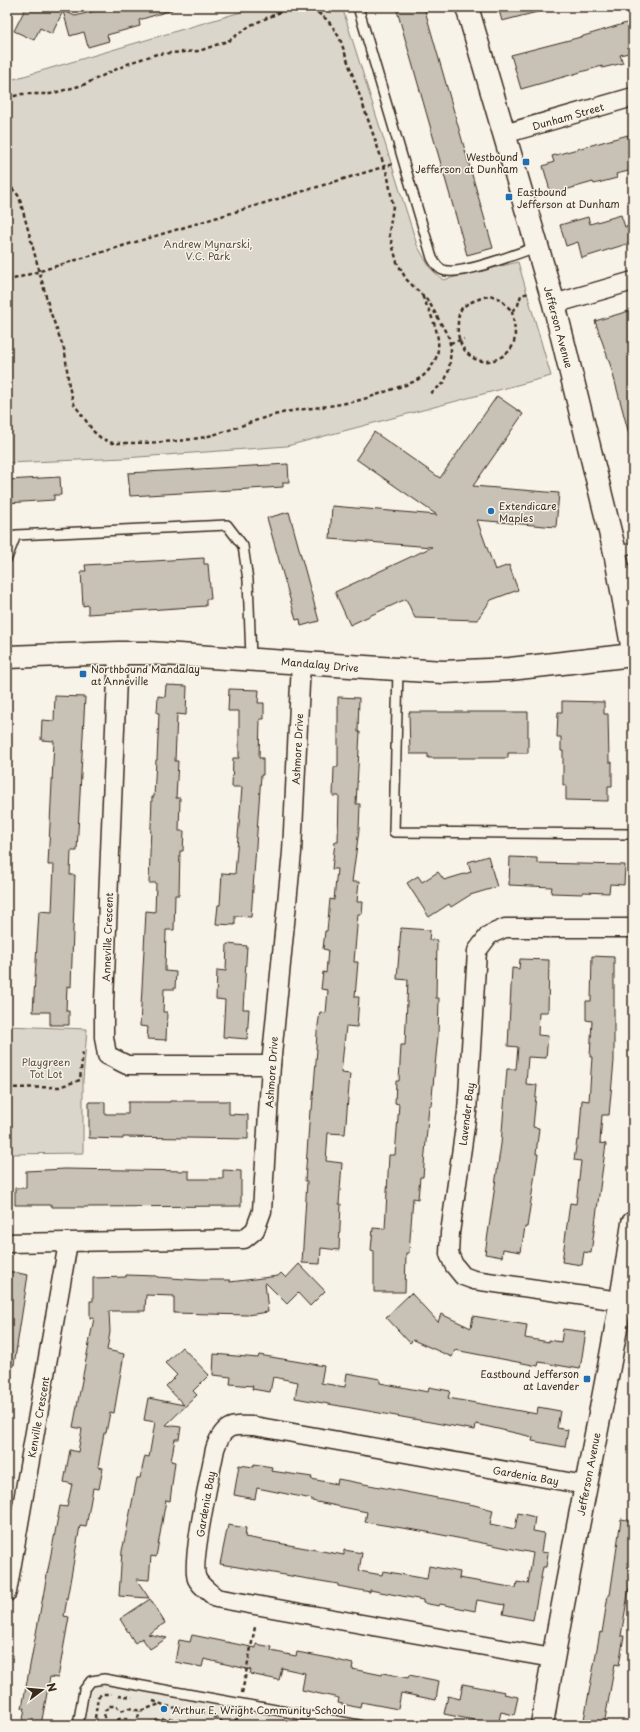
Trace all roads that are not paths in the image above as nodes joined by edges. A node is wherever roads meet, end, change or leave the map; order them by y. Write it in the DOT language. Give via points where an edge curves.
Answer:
graph roads {
  1 [pos="358,7"];
  2 [pos="467,7"];
  3 [pos="633,97"];
  4 [pos="504,134"];
  5 [pos="536,247"];
  6 [pos="633,281"];
  7 [pos="554,304"];
  8 [pos="624,550"];
  9 [pos="7,558"];
  10 [pos="633,651"];
  11 [pos="118,653"];
  12 [pos="8,655"];
  13 [pos="633,655"];
  14 [pos="251,658"];
  15 [pos="301,662"];
  16 [pos="398,670"];
  17 [pos="633,834"];
  18 [pos="633,928"];
  19 [pos="271,1065"];
  20 [pos="633,1223"];
  21 [pos="7,1243"];
  22 [pos="68,1243"];
  23 [pos="627,1302"];
  24 [pos="585,1486"];
  25 [pos="7,1592"];
  26 [pos="552,1658"];
  27 [pos="78,1725"];
  28 [pos="359,1725"];
  29 [pos="542,1725"];
  1 -- 5 [label="lane" via="432,258 437,266 447,271 461,270"];
  2 -- 4 [label="street, Jefferson Avenue"];
  3 -- 4 [label="street, Dunham Street"];
  4 -- 5 [label="street, Jefferson Avenue"];
  5 -- 7 [label="street, Jefferson Avenue"];
  6 -- 7 [label="street"];
  7 -- 8 [label="street, Jefferson Avenue"];
  8 -- 10 [label="street, Jefferson Avenue"];
  9 -- 14 [label="lane" via="16,535 227,525 243,546 248,580"];
  11 -- 12 [label="street, Mandalay Drive"];
  11 -- 14 [label="street, Mandalay Drive"];
  11 -- 19 [label="street, Anneville Crescent" via="104,1002 104,1037 108,1055 127,1065"];
  13 -- 16 [label="street, Mandalay Drive" via="510,669 443,672"];
  14 -- 15 [label="street, Mandalay Drive"];
  15 -- 16 [label="street, Mandalay Drive"];
  15 -- 19 [label="street, Ashmore Drive" via="292,852"];
  16 -- 17 [label="lane" via="394,832"];
  18 -- 23 [label="street, Lavender Bay" via="505,928 489,935 477,951 468,1105 449,1254 463,1276 474,1280"];
  19 -- 22 [label="street, Ashmore Drive" via="262,1211 255,1230 244,1239"];
  20 -- 23 [label="street, Jefferson Avenue"];
  21 -- 22 [label="street, Ashmore Drive"];
  22 -- 25 [label="street, Kenville Crescent"];
  23 -- 24 [label="street, Jefferson Avenue"];
  24 -- 26 [label="street, Jefferson Avenue"];
  24 -- 26 [label="street, Gardenia Bay" via="254,1426 234,1425 225,1430 220,1436 214,1456 198,1543 196,1578 216,1598"];
  26 -- 29 [label="street, Jefferson Avenue"];
  27 -- 28 [label="lane" via="84,1690 91,1681 104,1679"];
}
